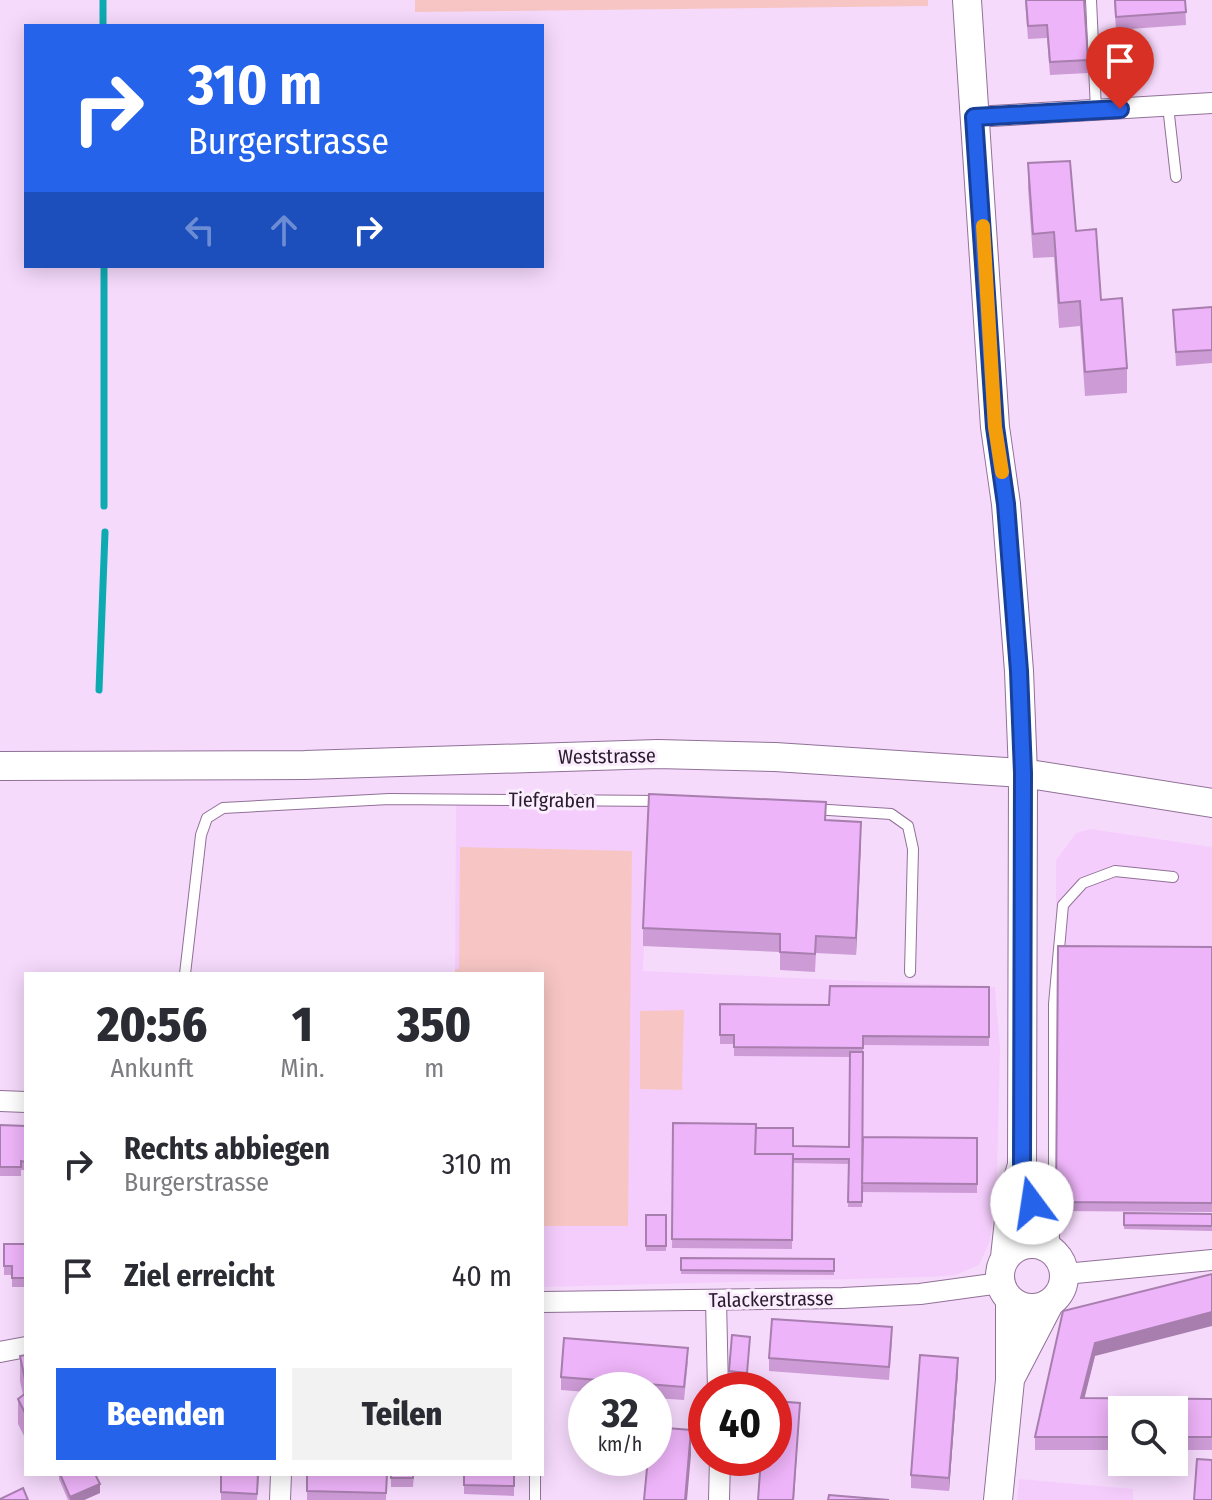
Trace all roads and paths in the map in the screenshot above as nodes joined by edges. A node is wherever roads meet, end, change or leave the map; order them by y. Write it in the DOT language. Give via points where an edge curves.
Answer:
graph roads {
  1 [pos="967,0"];
  2 [pos="1091,0"];
  3 [pos="1212,103"];
  4 [pos="1168,106"];
  5 [pos="1096,110"];
  6 [pos="974,117"];
  7 [pos="1176,177"];
  8 [pos="0,766"];
  9 [pos="1023,773"];
  10 [pos="681,802"];
  11 [pos="1212,803"];
  12 [pos="807,809"];
  13 [pos="1173,877"];
  14 [pos="185,972"];
  15 [pos="910,972"];
  16 [pos="0,1101"];
  17 [pos="24,1102"];
  18 [pos="1022,1164"];
  19 [pos="1055,1258"];
  20 [pos="1212,1260"];
  21 [pos="1005,1281"];
  22 [pos="716,1300"];
  23 [pos="544,1302"];
  24 [pos="1049,1304"];
  25 [pos="24,1347"];
  26 [pos="0,1352"];
  27 [pos="718,1372"];
  28 [pos="1010,1380"];
  29 [pos="281,1476"];
  30 [pos="535,1476"];
  31 [pos="720,1476"];
  32 [pos="280,1500"];
  33 [pos="535,1500"];
  34 [pos="719,1500"];
  35 [pos="998,1500"];
  1 -- 6 [label="main road"];
  2 -- 5 [label="lane"];
  3 -- 4 [label="street"];
  4 -- 5 [label="street"];
  4 -- 7 [label="lane"];
  5 -- 6 [label="street"];
  6 -- 9 [label="main road" via="995,427 1011,557"];
  8 -- 9 [label="main road, Weststrasse" via="305,765 658,754"];
  9 -- 11 [label="main road, Weststrasse"];
  9 -- 18 [label="main road"];
  10 -- 14 [label="lane, Tiefgraben" via="430,799 223,808 207,818 201,835"];
  12 -- 15 [label="lane" via="891,814 908,826 913,849"];
  13 -- 19 [label="lane" via="1115,871 1083,883 1063,905 1054,1004"];
  16 -- 17 [label="street"];
  18 -- 19 [label="main road" via="1036,1233"];
  18 -- 21 [label="main road" via="1011,1202"];
  19 -- 20 [label="street"];
  19 -- 21 [label="main road" via="1019,1246"];
  19 -- 24 [label="main road" via="1061,1291"];
  21 -- 22 [label="street, Talackerstrasse" via="920,1294"];
  21 -- 24 [label="main road" via="1029,1309"];
  21 -- 28 [label="main road"];
  22 -- 23 [label="street, Talackerstrasse"];
  22 -- 27 [label="street"];
  24 -- 28 [label="main road"];
  25 -- 26 [label="street"];
  28 -- 35 [label="main road"];
  29 -- 32 [label="street"];
  30 -- 33 [label="lane"];
  31 -- 34 [label="street"];
}
